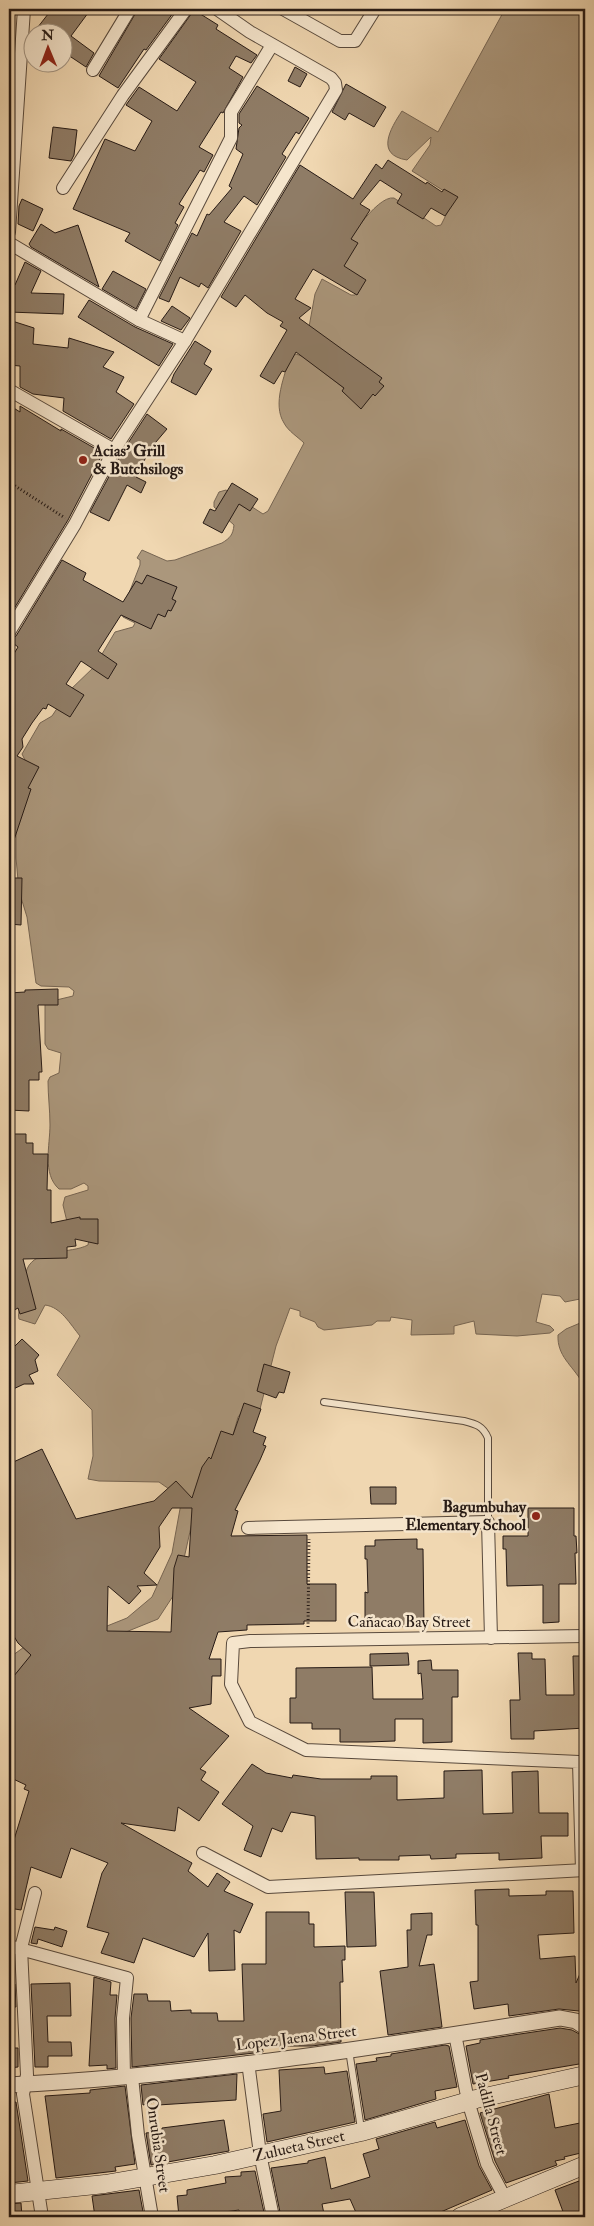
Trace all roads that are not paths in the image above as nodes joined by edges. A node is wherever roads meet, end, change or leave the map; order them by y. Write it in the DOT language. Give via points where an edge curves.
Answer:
graph roads {
  1 [pos="24,9"];
  2 [pos="130,9"];
  3 [pos="186,9"];
  4 [pos="216,9"];
  5 [pos="283,9"];
  6 [pos="374,9"];
  7 [pos="272,45"];
  8 [pos="93,70"];
  9 [pos="64,188"];
  10 [pos="9,232"];
  11 [pos="9,243"];
  12 [pos="139,320"];
  13 [pos="185,341"];
  14 [pos="9,390"];
  15 [pos="114,450"];
  16 [pos="9,632"];
  17 [pos="324,1402"];
  18 [pos="488,1522"];
  19 [pos="248,1528"];
  20 [pos="585,1636"];
  21 [pos="491,1638"];
  22 [pos="203,1853"];
  23 [pos="584,1870"];
  24 [pos="35,1893"];
  25 [pos="15,1947"];
  26 [pos="585,2027"];
  27 [pos="455,2034"];
  28 [pos="349,2049"];
  29 [pos="248,2062"];
  30 [pos="585,2076"];
  31 [pos="128,2078"];
  32 [pos="25,2084"];
  33 [pos="9,2085"];
  34 [pos="468,2101"];
  35 [pos="361,2132"];
  36 [pos="260,2154"];
  37 [pos="585,2165"];
  38 [pos="145,2177"];
  39 [pos="39,2190"];
  40 [pos="9,2194"];
  41 [pos="505,2198"];
  42 [pos="42,2217"];
  43 [pos="152,2217"];
  44 [pos="273,2217"];
  45 [pos="460,2217"];
  1 -- 10 [label="street"];
  2 -- 8 [label="street"];
  3 -- 9 [label="street" via="123,95"];
  4 -- 7 [label="street"];
  5 -- 6 [label="street" via="340,41 355,41"];
  7 -- 12 [label="street" via="232,112 231,138"];
  7 -- 13 [label="street" via="331,78 336,90"];
  11 -- 12 [label="street"];
  12 -- 13 [label="street"];
  13 -- 15 [label="street"];
  14 -- 15 [label="street"];
  15 -- 16 [label="street" via="75,524"];
  17 -- 18 [label="lane" via="479,1425 488,1438"];
  18 -- 19 [label="street"];
  18 -- 21 [label="street"];
  20 -- 21 [label="street, Cañacao Bay Street"];
  21 -- 23 [label="street, Cañacao Bay Street" via="308,1639 233,1643 231,1684 250,1722 306,1750 579,1762"];
  22 -- 23 [label="street" via="268,1887"];
  24 -- 25 [label="street"];
  25 -- 31 [label="street, Onrubia Street" via="127,1978 123,2018"];
  25 -- 32 [label="street" via="27,2075"];
  26 -- 27 [label="street, Lopez Jaena Street" via="576,2021 560,2018"];
  27 -- 28 [label="street, Lopez Jaena Street"];
  27 -- 34 [label="street, Padilla Street"];
  28 -- 29 [label="street, Lopez Jaena Street"];
  28 -- 35 [label="lane"];
  29 -- 31 [label="street, Lopez Jaena Street"];
  29 -- 36 [label="street"];
  30 -- 34 [label="main road, Zulueta Street"];
  31 -- 32 [label="street, Lopez Jaena Street"];
  31 -- 38 [label="street, Onrubia Street"];
  32 -- 33 [label="street, Lopez Jaena Street"];
  32 -- 39 [label="street"];
  34 -- 35 [label="main road, Zulueta Street"];
  34 -- 41 [label="street, Padilla Street" via="487,2164"];
  35 -- 36 [label="main road, Zulueta Street"];
  36 -- 38 [label="main road, Zulueta Street"];
  36 -- 44 [label="street"];
  37 -- 41 [label="main road"];
  38 -- 39 [label="main road, Zulueta Street"];
  38 -- 43 [label="street, Onrubia Street"];
  39 -- 40 [label="main road, Zulueta Street"];
  39 -- 42 [label="street"];
  41 -- 45 [label="main road"];
}
